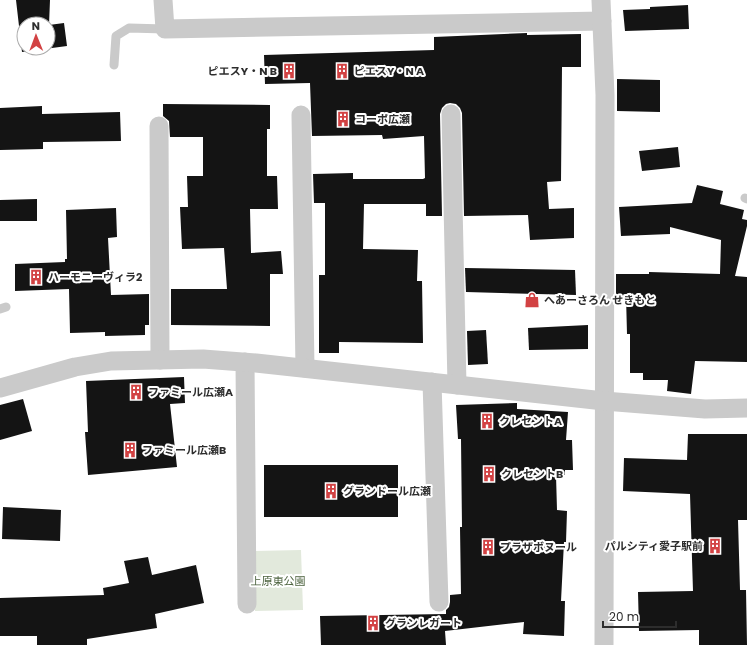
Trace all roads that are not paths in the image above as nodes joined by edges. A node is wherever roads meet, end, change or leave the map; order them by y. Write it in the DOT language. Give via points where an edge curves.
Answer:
graph roads {
  1 [pos="163,0"];
  2 [pos="602,0"];
  3 [pos="602,21"];
  4 [pos="165,29"];
  5 [pos="114,65"];
  6 [pos="451,114"];
  7 [pos="301,115"];
  8 [pos="159,126"];
  9 [pos="160,360"];
  10 [pos="245,362"];
  11 [pos="305,368"];
  12 [pos="432,382"];
  13 [pos="457,385"];
  14 [pos="0,388"];
  15 [pos="604,401"];
  16 [pos="747,408"];
  17 [pos="439,602"];
  18 [pos="247,604"];
  19 [pos="604,645"];
  1 -- 4 [label="street"];
  2 -- 3 [label="street"];
  3 -- 4 [label="street"];
  3 -- 15 [label="street"];
  4 -- 5 [label="lane" via="129,28 116,36"];
  6 -- 13 [label="street"];
  7 -- 11 [label="street"];
  8 -- 9 [label="street"];
  9 -- 10 [label="street" via="203,359"];
  9 -- 14 [label="street" via="111,361 75,367"];
  10 -- 11 [label="street"];
  10 -- 18 [label="street"];
  11 -- 12 [label="street"];
  12 -- 13 [label="street"];
  12 -- 17 [label="street"];
  13 -- 15 [label="street"];
  15 -- 16 [label="street" via="705,409"];
  15 -- 19 [label="street"];
}
